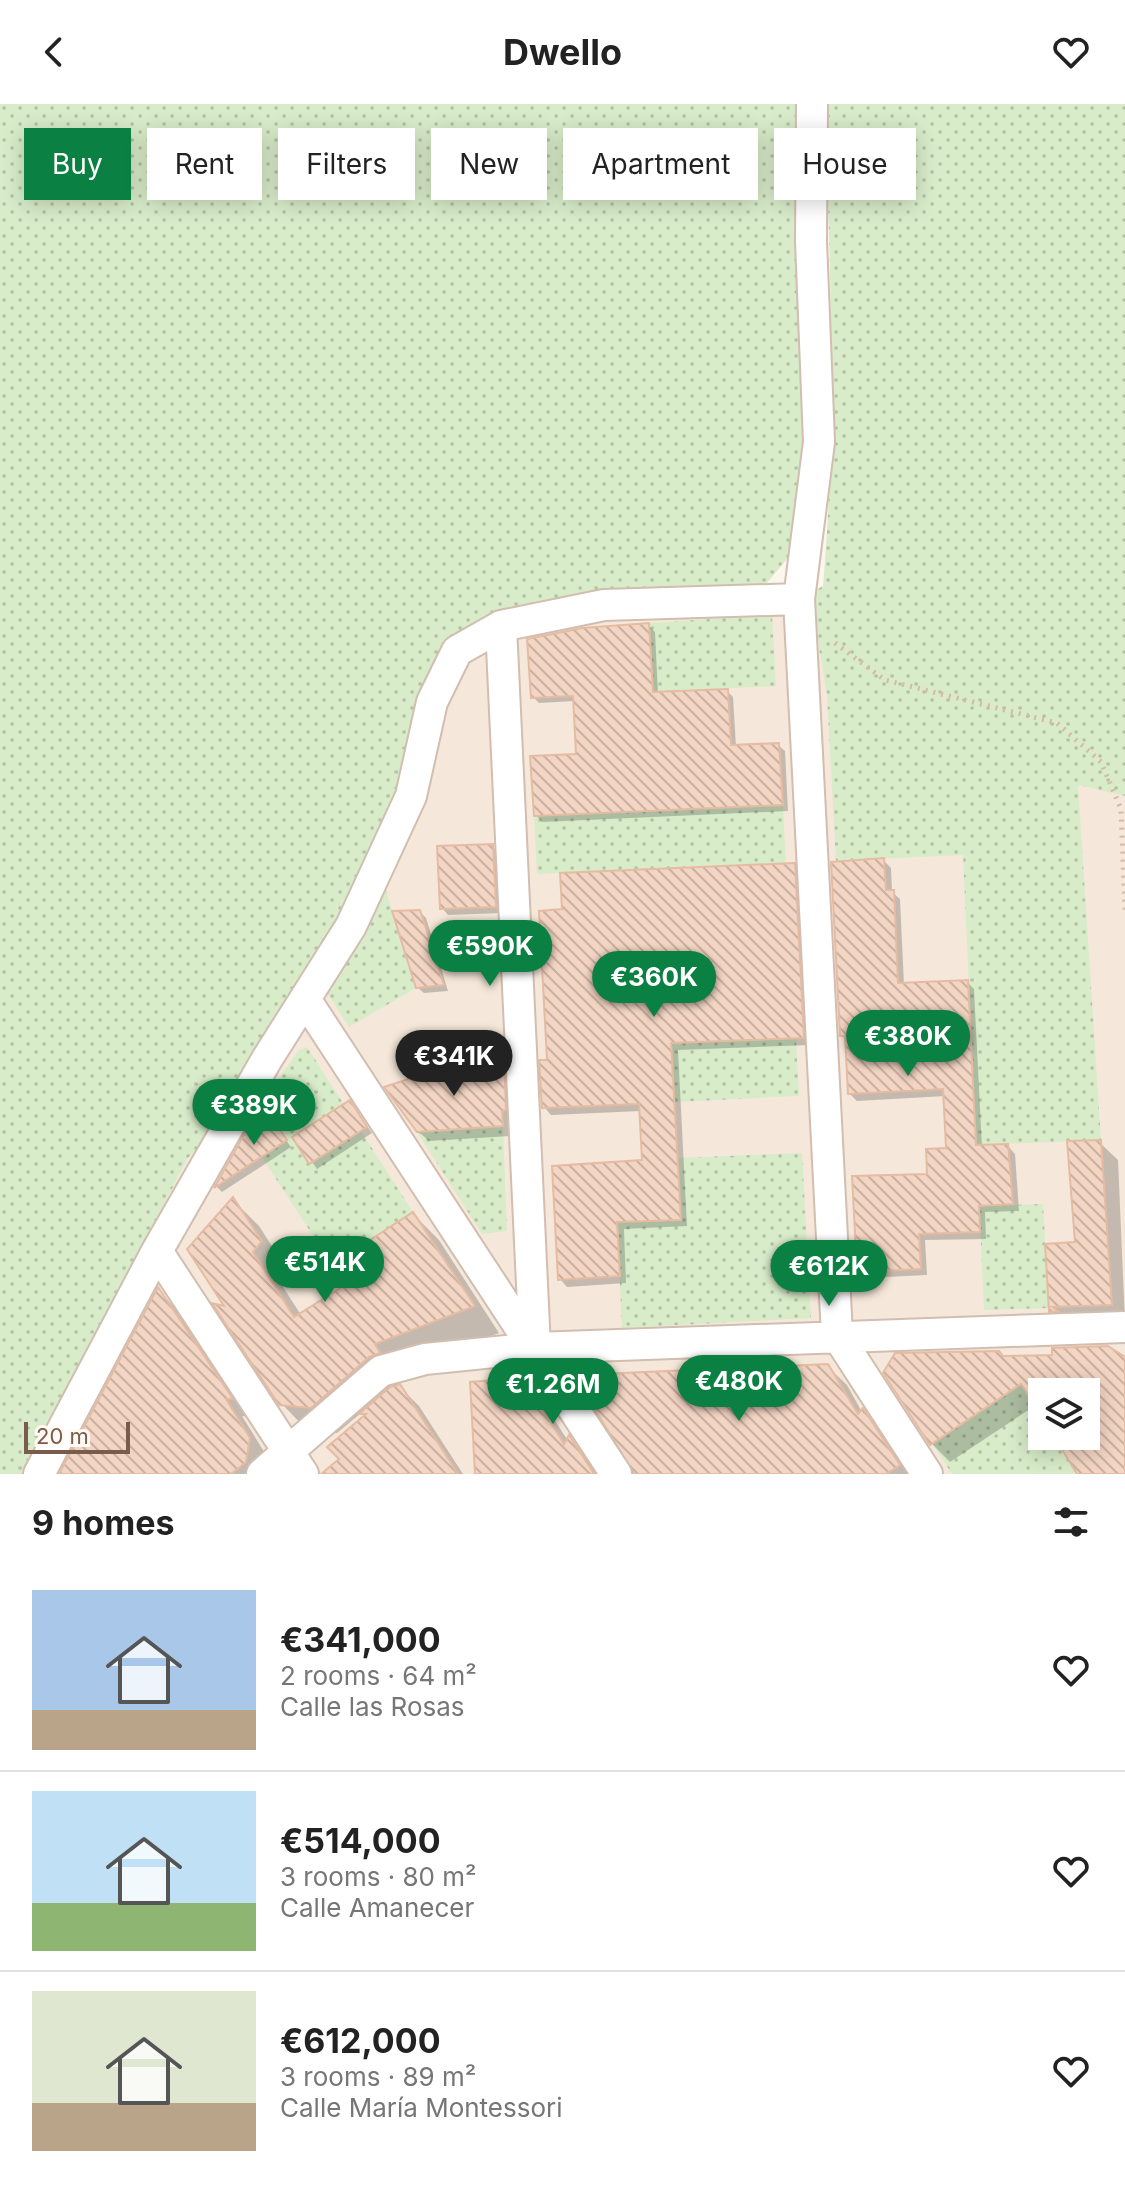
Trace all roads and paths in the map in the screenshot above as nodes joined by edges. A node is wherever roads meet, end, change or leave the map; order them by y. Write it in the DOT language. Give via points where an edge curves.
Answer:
graph roads {
  1 [pos="812,104"];
  2 [pos="799,599"];
  3 [pos="501,626"];
  4 [pos="1125,910"];
  5 [pos="305,999"];
  6 [pos="157,1251"];
  7 [pos="1125,1327"];
  8 [pos="837,1335"];
  9 [pos="535,1348"];
  10 [pos="295,1463"];
  11 [pos="39,1474"];
  12 [pos="262,1474"];
  13 [pos="616,1474"];
  14 [pos="927,1474"];
  1 -- 2 [label="street" via="819,442"];
  2 -- 3 [label="street" via="604,605"];
  2 -- 4 [label="path" via="838,645 885,680 1057,723 1101,762 1121,809"];
  2 -- 8 [label="street"];
  3 -- 5 [label="street" via="457,651 432,702 411,796 351,926"];
  3 -- 9 [label="street"];
  5 -- 6 [label="street"];
  5 -- 9 [label="street"];
  6 -- 10 [label="street"];
  6 -- 11 [label="street"];
  7 -- 8 [label="street"];
  8 -- 9 [label="street"];
  8 -- 14 [label="street"];
  9 -- 10 [label="street" via="390,1367"];
  9 -- 13 [label="street"];
  10 -- 12 [label="street"];
}
